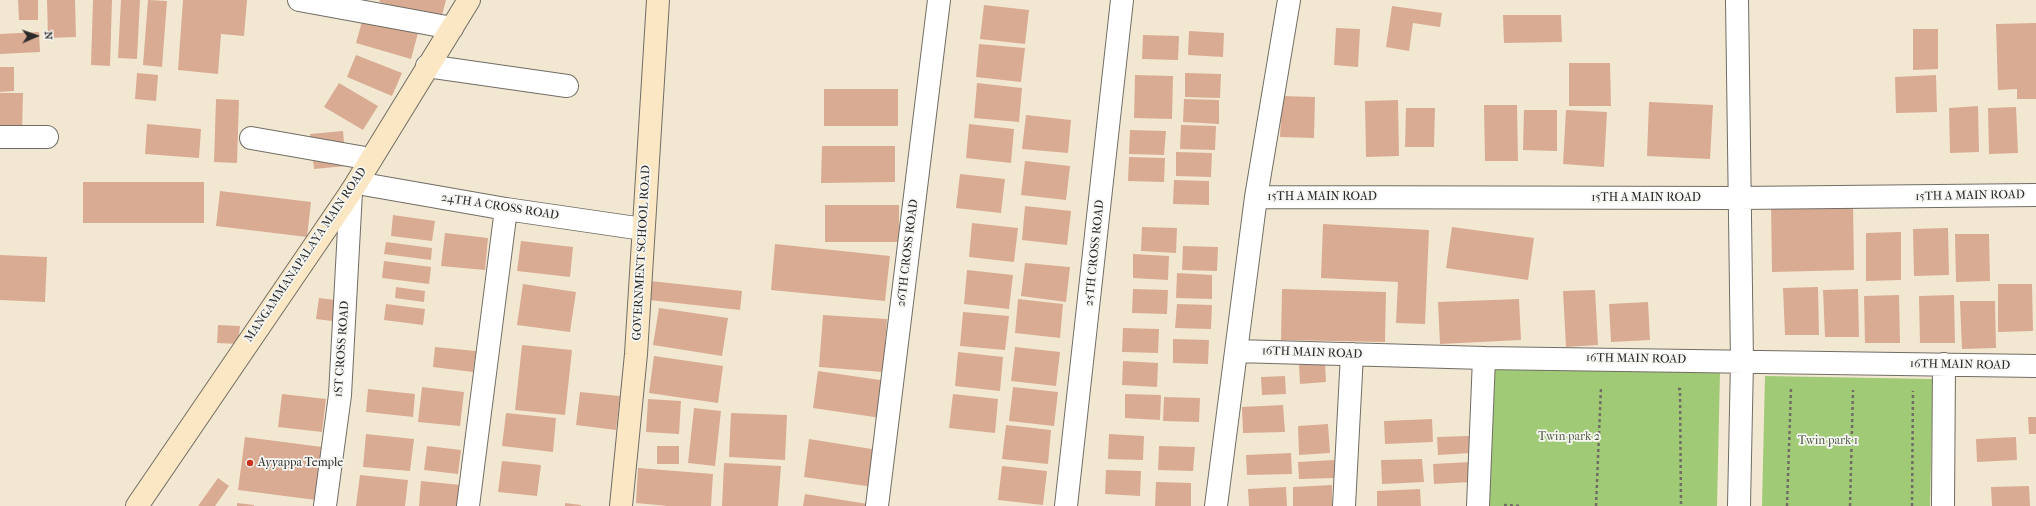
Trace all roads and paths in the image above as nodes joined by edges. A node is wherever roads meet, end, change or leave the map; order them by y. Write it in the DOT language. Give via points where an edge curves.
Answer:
graph roads {
  1 [pos="299,0"];
  2 [pos="469,0"];
  3 [pos="658,0"];
  4 [pos="939,0"];
  5 [pos="1122,0"];
  6 [pos="1289,0"];
  7 [pos="1737,0"];
  8 [pos="452,28"];
  9 [pos="427,66"];
  10 [pos="567,86"];
  11 [pos="0,137"];
  12 [pos="47,137"];
  13 [pos="251,138"];
  14 [pos="371,159"];
  15 [pos="354,187"];
  16 [pos="2036,195"];
  17 [pos="1256,197"];
  18 [pos="1739,198"];
  19 [pos="506,209"];
  20 [pos="643,229"];
  21 [pos="1236,351"];
  22 [pos="1352,354"];
  23 [pos="1484,358"];
  24 [pos="1742,361"];
  25 [pos="1944,364"];
  26 [pos="2036,366"];
  27 [pos="1791,382"];
  28 [pos="1853,384"];
  29 [pos="1593,386"];
  30 [pos="1914,386"];
  31 [pos="1601,387"];
  32 [pos="1609,387"];
  33 [pos="1672,389"];
  34 [pos="137,506"];
  35 [pos="325,506"];
  36 [pos="468,506"];
  37 [pos="621,506"];
  38 [pos="877,506"];
  39 [pos="1066,506"];
  40 [pos="1216,506"];
  41 [pos="1344,506"];
  42 [pos="1478,506"];
  43 [pos="1500,506"];
  44 [pos="1522,506"];
  45 [pos="1596,506"];
  46 [pos="1681,506"];
  47 [pos="1739,506"];
  48 [pos="1787,506"];
  49 [pos="1850,506"];
  50 [pos="1912,506"];
  51 [pos="1943,506"];
  1 -- 8 [label="street"];
  2 -- 8 [label="street, MANGAMMANAPALAYA MAIN ROAD"];
  3 -- 20 [label="street, GOVERNMENT SCHOOL ROAD"];
  4 -- 38 [label="street, 26TH CROSS ROAD"];
  5 -- 39 [label="street, 25TH CROSS ROAD"];
  6 -- 17 [label="street"];
  7 -- 18 [label="street"];
  8 -- 9 [label="street, MANGAMMANAPALAYA MAIN ROAD"];
  9 -- 10 [label="street"];
  9 -- 14 [label="street, MANGAMMANAPALAYA MAIN ROAD"];
  11 -- 12 [label="street"];
  13 -- 14 [label="street"];
  14 -- 15 [label="street, MANGAMMANAPALAYA MAIN ROAD"];
  15 -- 19 [label="street, 24TH A CROSS ROAD"];
  15 -- 34 [label="street, MANGAMMANAPALAYA MAIN ROAD"];
  15 -- 35 [label="street, 1ST CROSS ROAD" via="340,395"];
  16 -- 18 [label="street, 15TH A MAIN ROAD"];
  17 -- 18 [label="street, 15TH A MAIN ROAD"];
  17 -- 21 [label="street"];
  18 -- 24 [label="street"];
  19 -- 20 [label="street, 24TH A CROSS ROAD"];
  19 -- 36 [label="street"];
  20 -- 37 [label="street, GOVERNMENT SCHOOL ROAD" via="636,354"];
  21 -- 22 [label="street, 16TH MAIN ROAD"];
  21 -- 40 [label="street"];
  22 -- 23 [label="street, 16TH MAIN ROAD"];
  22 -- 41 [label="street"];
  23 -- 24 [label="street, 16TH MAIN ROAD"];
  23 -- 42 [label="street"];
  24 -- 25 [label="street, 16TH MAIN ROAD"];
  24 -- 47 [label="street"];
  25 -- 26 [label="street, 16TH MAIN ROAD"];
  25 -- 51 [label="street"];
  27 -- 48 [label="path"];
  28 -- 49 [label="path"];
  29 -- 31 [label="path"];
  30 -- 50 [label="path"];
  31 -- 32 [label="path"];
  31 -- 45 [label="path"];
  33 -- 46 [label="path" via="1680,389"];
  43 -- 44 [label="path"];
}
